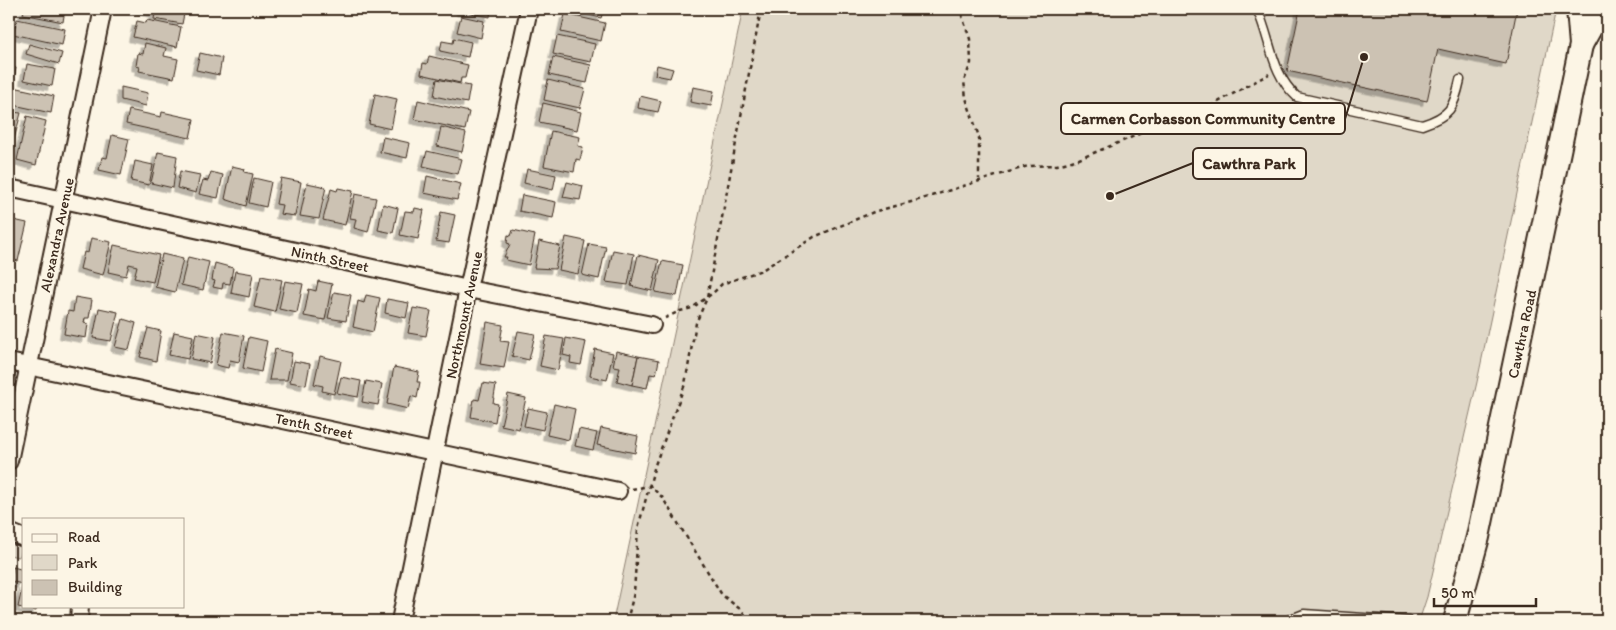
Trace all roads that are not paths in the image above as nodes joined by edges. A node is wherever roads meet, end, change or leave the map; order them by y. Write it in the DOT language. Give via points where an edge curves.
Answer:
graph roads {
  1 [pos="103,9"];
  2 [pos="529,9"];
  3 [pos="1257,9"];
  4 [pos="1578,9"];
  5 [pos="1601,9"];
  6 [pos="1581,45"];
  7 [pos="1460,80"];
  8 [pos="9,188"];
  9 [pos="64,201"];
  10 [pos="468,289"];
  11 [pos="652,325"];
  12 [pos="9,362"];
  13 [pos="30,366"];
  14 [pos="436,452"];
  15 [pos="9,461"];
  16 [pos="618,491"];
  17 [pos="9,532"];
  18 [pos="22,537"];
  19 [pos="80,608"];
  20 [pos="80,621"];
  21 [pos="400,621"];
  22 [pos="1286,621"];
  23 [pos="1408,621"];
  24 [pos="1456,621"];
  1 -- 9 [label="street, Alexandra Avenue"];
  2 -- 10 [label="street, Northmount Avenue"];
  3 -- 7 [label="lane" via="1277,69 1288,89 1297,97 1422,125 1447,114 1456,102"];
  4 -- 6 [label="main road, Cawthra Road"];
  5 -- 6 [label="main road, Cawthra Road"];
  6 -- 24 [label="main road, Cawthra Road" via="1478,537"];
  8 -- 9 [label="street, Ninth Street"];
  9 -- 10 [label="street, Ninth Street"];
  9 -- 13 [label="street, Alexandra Avenue"];
  10 -- 11 [label="street, Ninth Street"];
  10 -- 14 [label="street, Northmount Avenue"];
  12 -- 13 [label="street, Tenth Street"];
  13 -- 14 [label="street, Tenth Street"];
  13 -- 15 [label="street, Alexandra Avenue"];
  14 -- 16 [label="street, Tenth Street"];
  14 -- 21 [label="street, Northmount Avenue"];
  17 -- 18 [label="street"];
  19 -- 20 [label="street"];
  22 -- 23 [label="lane" via="1304,614"];
}
